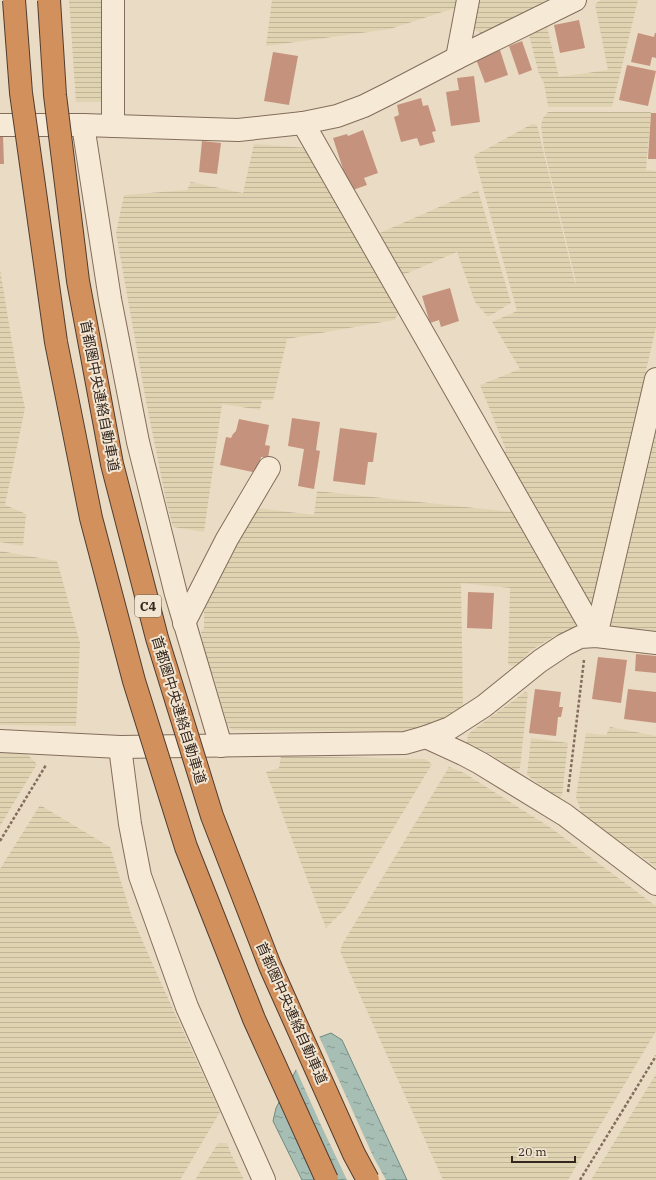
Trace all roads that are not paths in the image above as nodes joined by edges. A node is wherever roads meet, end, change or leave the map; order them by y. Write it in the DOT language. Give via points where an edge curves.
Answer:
graph roads {
  1 [pos="14,0"];
  2 [pos="49,0"];
  3 [pos="114,0"];
  4 [pos="468,0"];
  5 [pos="575,0"];
  6 [pos="457,58"];
  7 [pos="303,123"];
  8 [pos="0,124"];
  9 [pos="83,125"];
  10 [pos="113,126"];
  11 [pos="656,379"];
  12 [pos="269,468"];
  13 [pos="184,623"];
  14 [pos="596,636"];
  15 [pos="656,643"];
  16 [pos="426,737"];
  17 [pos="0,741"];
  18 [pos="221,746"];
  19 [pos="120,747"];
  20 [pos="656,884"];
  21 [pos="264,1180"];
  22 [pos="327,1180"];
  23 [pos="368,1180"];
  1 -- 22 [label="highway, C4, bridge" via="21,93 56,342 90,518 130,666 186,846 254,1019"];
  2 -- 23 [label="highway, 首都圏中央連絡自動車道 / C4, bridge" via="55,95 78,281 112,464 156,638 212,816 270,966"];
  3 -- 10 [label="street"];
  4 -- 6 [label="street"];
  5 -- 6 [label="street"];
  6 -- 7 [label="street" via="364,106 337,116"];
  7 -- 10 [label="street" via="238,130"];
  7 -- 14 [label="street"];
  8 -- 9 [label="street"];
  9 -- 10 [label="street"];
  9 -- 13 [label="street" via="110,299 138,442"];
  11 -- 14 [label="street"];
  12 -- 13 [label="street" via="227,538"];
  13 -- 18 [label="street"];
  14 -- 15 [label="street"];
  14 -- 16 [label="street" via="580,637 564,645 484,706 450,728"];
  16 -- 18 [label="street" via="405,743"];
  16 -- 20 [label="street" via="480,763 565,815"];
  17 -- 19 [label="street"];
  18 -- 19 [label="street"];
  19 -- 21 [label="street" via="140,876 187,1007"];
}
